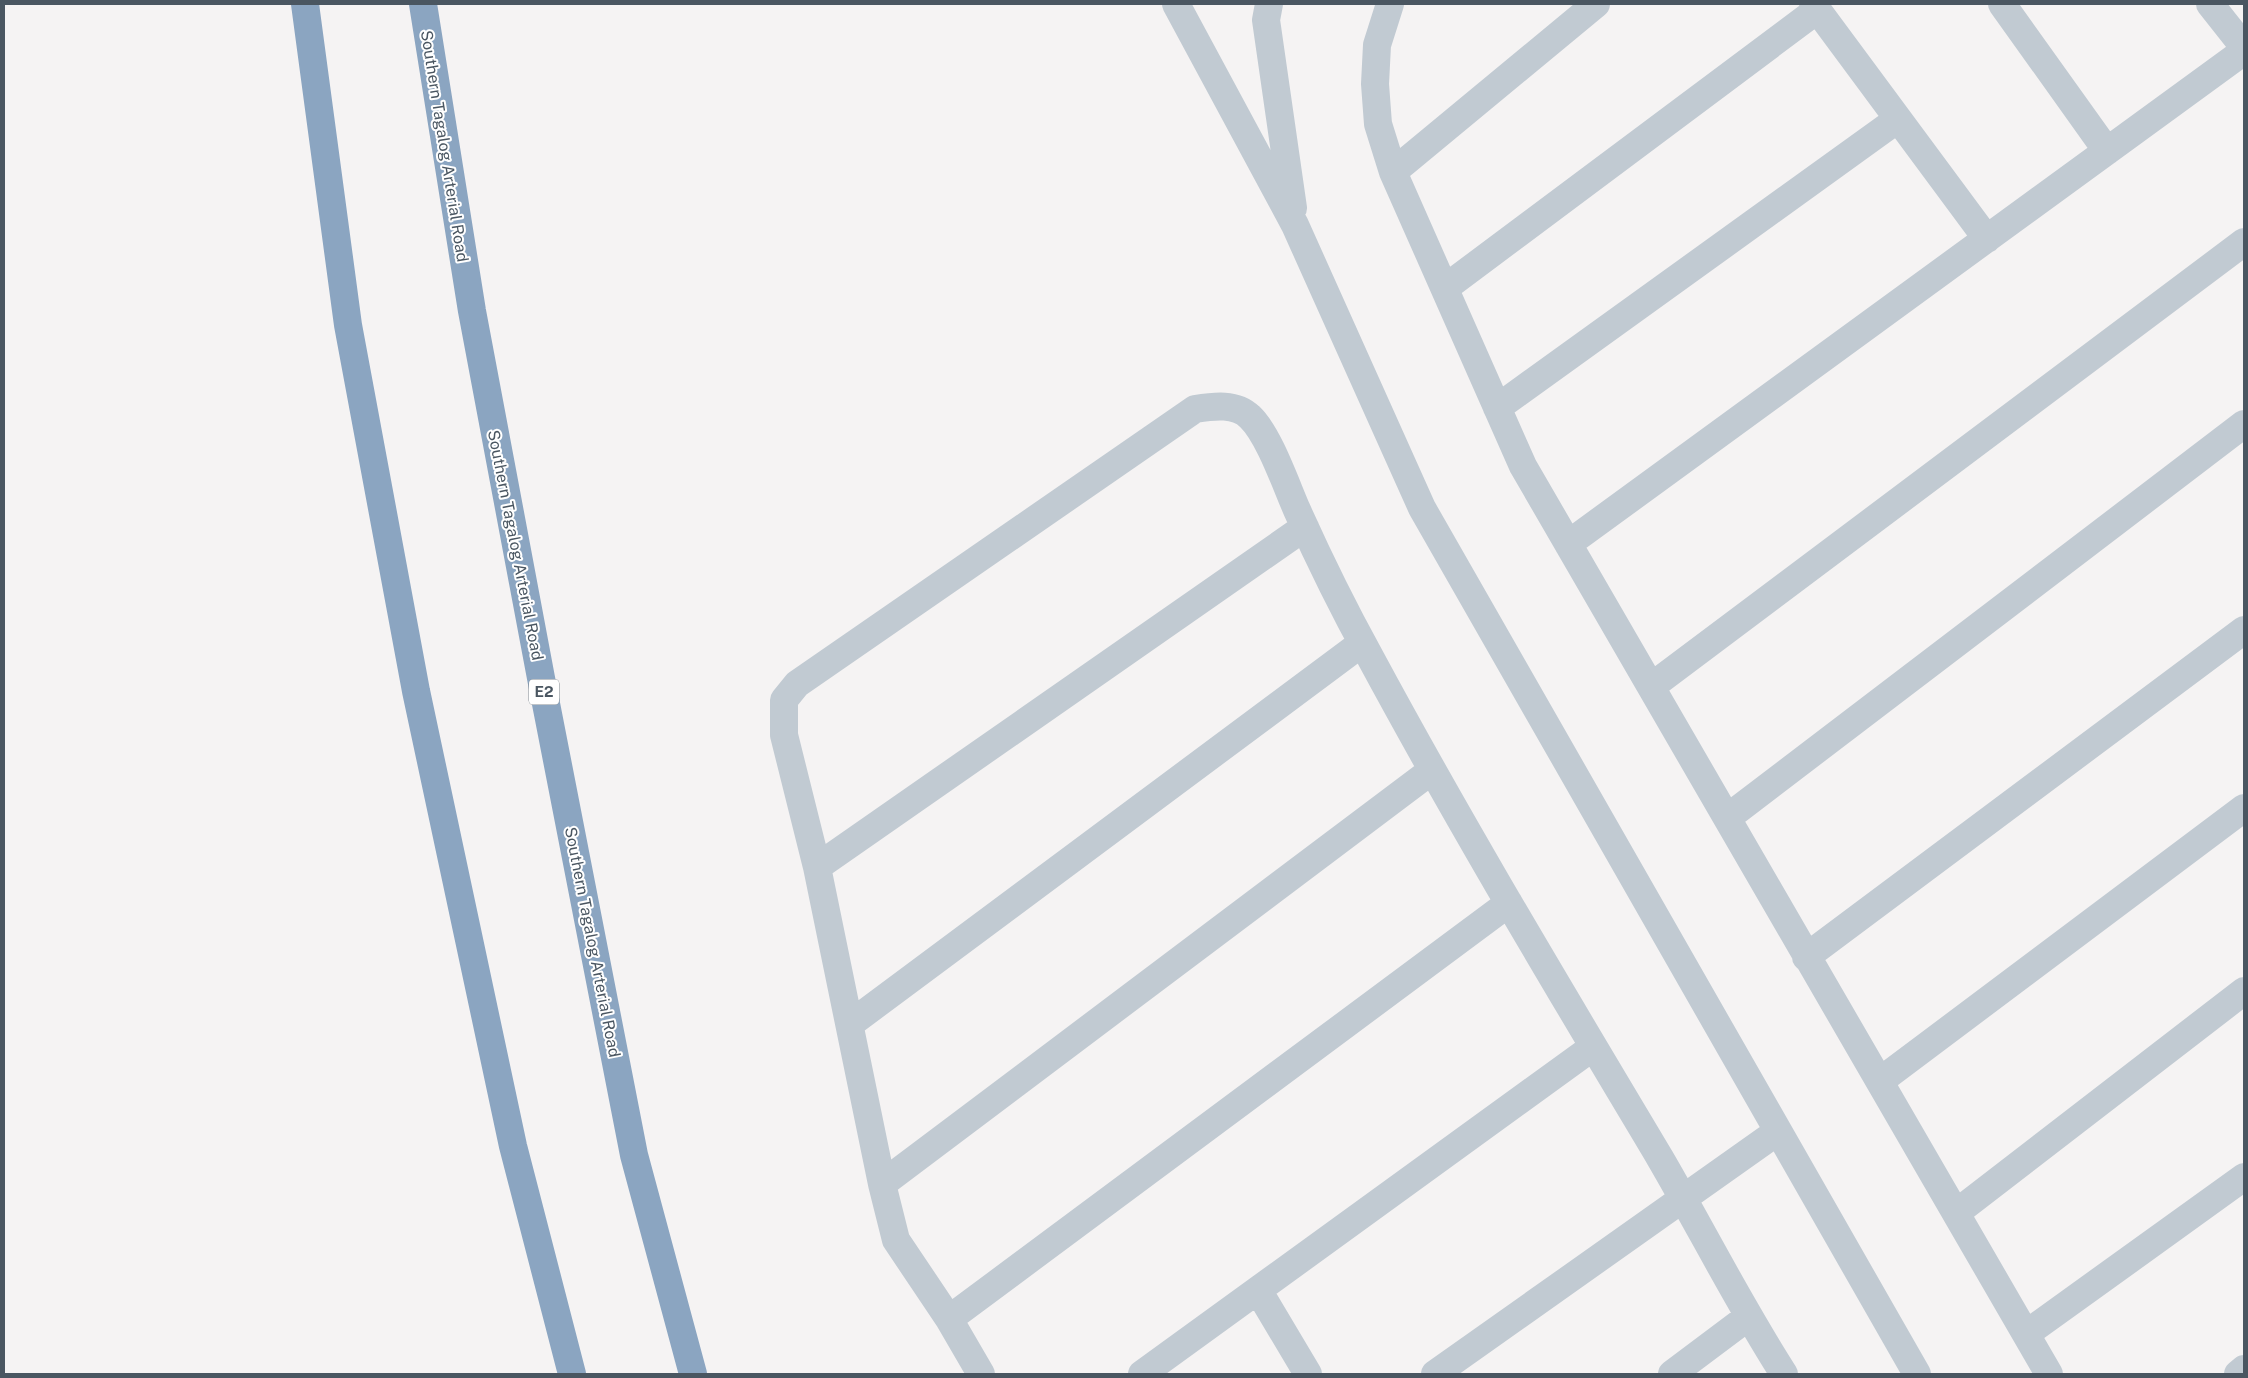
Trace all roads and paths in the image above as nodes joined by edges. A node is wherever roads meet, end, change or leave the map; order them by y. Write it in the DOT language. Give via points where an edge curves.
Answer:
graph roads {
  1 [pos="305,4"];
  2 [pos="422,4"];
  3 [pos="1176,4"];
  4 [pos="1269,4"];
  5 [pos="1390,4"];
  6 [pos="1596,4"];
  7 [pos="2002,4"];
  8 [pos="2210,4"];
  9 [pos="1815,7"];
  10 [pos="2244,49"];
  11 [pos="1898,119"];
  12 [pos="2107,151"];
  13 [pos="1394,172"];
  14 [pos="1295,225"];
  15 [pos="1987,239"];
  16 [pos="2244,242"];
  17 [pos="1445,288"];
  18 [pos="1497,408"];
  19 [pos="2244,424"];
  20 [pos="1305,527"];
  21 [pos="1568,544"];
  22 [pos="2244,630"];
  23 [pos="1362,643"];
  24 [pos="1652,686"];
  25 [pos="1431,771"];
  26 [pos="2244,808"];
  27 [pos="1727,818"];
  28 [pos="817,867"];
  29 [pos="1509,903"];
  30 [pos="1806,957"];
  31 [pos="2244,991"];
  32 [pos="850,1024"];
  33 [pos="1594,1047"];
  34 [pos="1880,1080"];
  35 [pos="1777,1132"];
  36 [pos="2244,1177"];
  37 [pos="882,1184"];
  38 [pos="1683,1197"];
  39 [pos="1956,1213"];
  40 [pos="1258,1290"];
  41 [pos="1748,1317"];
  42 [pos="949,1319"];
  43 [pos="2026,1334"];
  44 [pos="2244,1369"];
  45 [pos="572,1374"];
  46 [pos="693,1374"];
  47 [pos="981,1374"];
  48 [pos="1142,1374"];
  49 [pos="1308,1374"];
  50 [pos="1435,1374"];
  51 [pos="1672,1374"];
  52 [pos="1784,1374"];
  53 [pos="1917,1374"];
  54 [pos="2049,1374"];
  55 [pos="2238,1374"];
  1 -- 45 [label="highway" via="348,325 416,691 513,1146"];
  2 -- 46 [label="highway, Southern Tagalog Arterial Road / E2" via="472,311 632,1145"];
  3 -- 14 [label="street"];
  4 -- 14 [label="street" via="1266,20"];
  5 -- 13 [label="street" via="1377,45 1375,84 1378,124"];
  6 -- 13 [label="street"];
  7 -- 12 [label="street"];
  8 -- 10 [label="street"];
  9 -- 11 [label="street"];
  9 -- 17 [label="street"];
  10 -- 12 [label="street"];
  11 -- 15 [label="street"];
  11 -- 18 [label="street"];
  12 -- 15 [label="street"];
  13 -- 17 [label="street"];
  14 -- 35 [label="street" via="1422,508"];
  15 -- 21 [label="street"];
  16 -- 24 [label="street"];
  17 -- 18 [label="street"];
  18 -- 21 [label="street" via="1522,466"];
  19 -- 27 [label="street"];
  20 -- 23 [label="street"];
  20 -- 28 [label="street"];
  20 -- 28 [label="street" via="1263,433 1250,416 1235,408 1213,406 1195,409 797,684 784,700 784,735"];
  21 -- 24 [label="street"];
  22 -- 30 [label="street"];
  23 -- 25 [label="street"];
  23 -- 32 [label="street"];
  24 -- 27 [label="street"];
  25 -- 29 [label="street"];
  25 -- 37 [label="street"];
  26 -- 34 [label="street"];
  27 -- 30 [label="street"];
  28 -- 32 [label="street"];
  29 -- 33 [label="street"];
  29 -- 42 [label="street"];
  30 -- 34 [label="street"];
  31 -- 39 [label="street"];
  32 -- 37 [label="street"];
  33 -- 38 [label="street"];
  33 -- 40 [label="street"];
  34 -- 39 [label="street"];
  35 -- 38 [label="street"];
  35 -- 53 [label="street"];
  36 -- 43 [label="street"];
  37 -- 42 [label="street" via="896,1240"];
  38 -- 41 [label="street"];
  38 -- 50 [label="street"];
  39 -- 43 [label="street"];
  40 -- 48 [label="street"];
  40 -- 49 [label="street"];
  41 -- 51 [label="street"];
  41 -- 52 [label="street"];
  42 -- 47 [label="street"];
  43 -- 54 [label="street"];
  44 -- 55 [label="street"];
}
